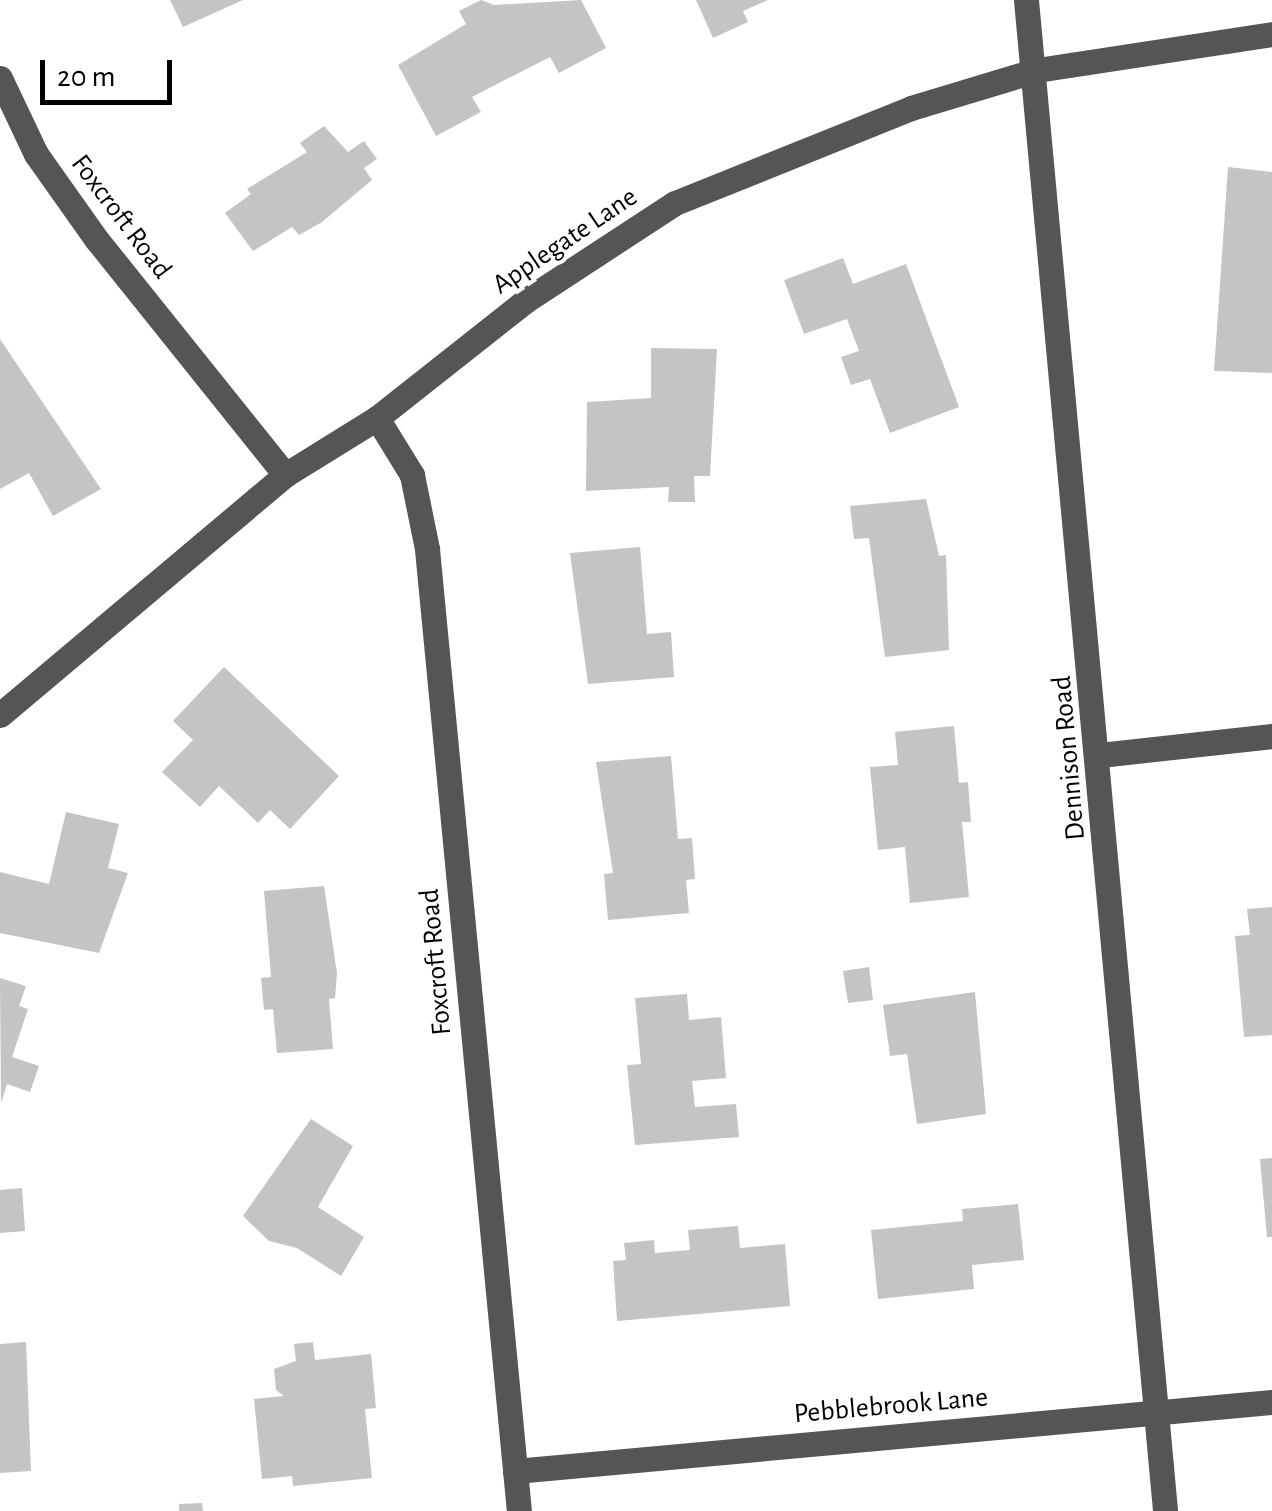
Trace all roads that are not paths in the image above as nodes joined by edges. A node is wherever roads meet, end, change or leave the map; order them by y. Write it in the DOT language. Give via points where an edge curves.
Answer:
graph roads {
  1 [pos="1026,0"];
  2 [pos="1272,34"];
  3 [pos="1037,70"];
  4 [pos="0,78"];
  5 [pos="378,418"];
  6 [pos="285,476"];
  7 [pos="0,714"];
  8 [pos="1272,736"];
  9 [pos="1100,755"];
  10 [pos="1272,1402"];
  11 [pos="1157,1413"];
  12 [pos="515,1471"];
  13 [pos="518,1511"];
  14 [pos="1165,1511"];
  1 -- 3 [label="street, Dennison Road"];
  2 -- 3 [label="street, Applegate Lane"];
  3 -- 5 [label="street, Applegate Lane" via="910,108 676,203 525,301"];
  3 -- 9 [label="street, Dennison Road"];
  4 -- 6 [label="street, Foxcroft Road" via="36,154 87,226"];
  5 -- 6 [label="street, Applegate Lane"];
  5 -- 12 [label="street, Foxcroft Road" via="412,475 427,548"];
  6 -- 7 [label="street, Applegate Lane"];
  8 -- 9 [label="street"];
  9 -- 11 [label="street, Dennison Road"];
  10 -- 11 [label="street, Pebblebrook Lane"];
  11 -- 12 [label="street, Pebblebrook Lane"];
  11 -- 14 [label="street, Dennison Road"];
  12 -- 13 [label="street, Foxcroft Road"];
}
